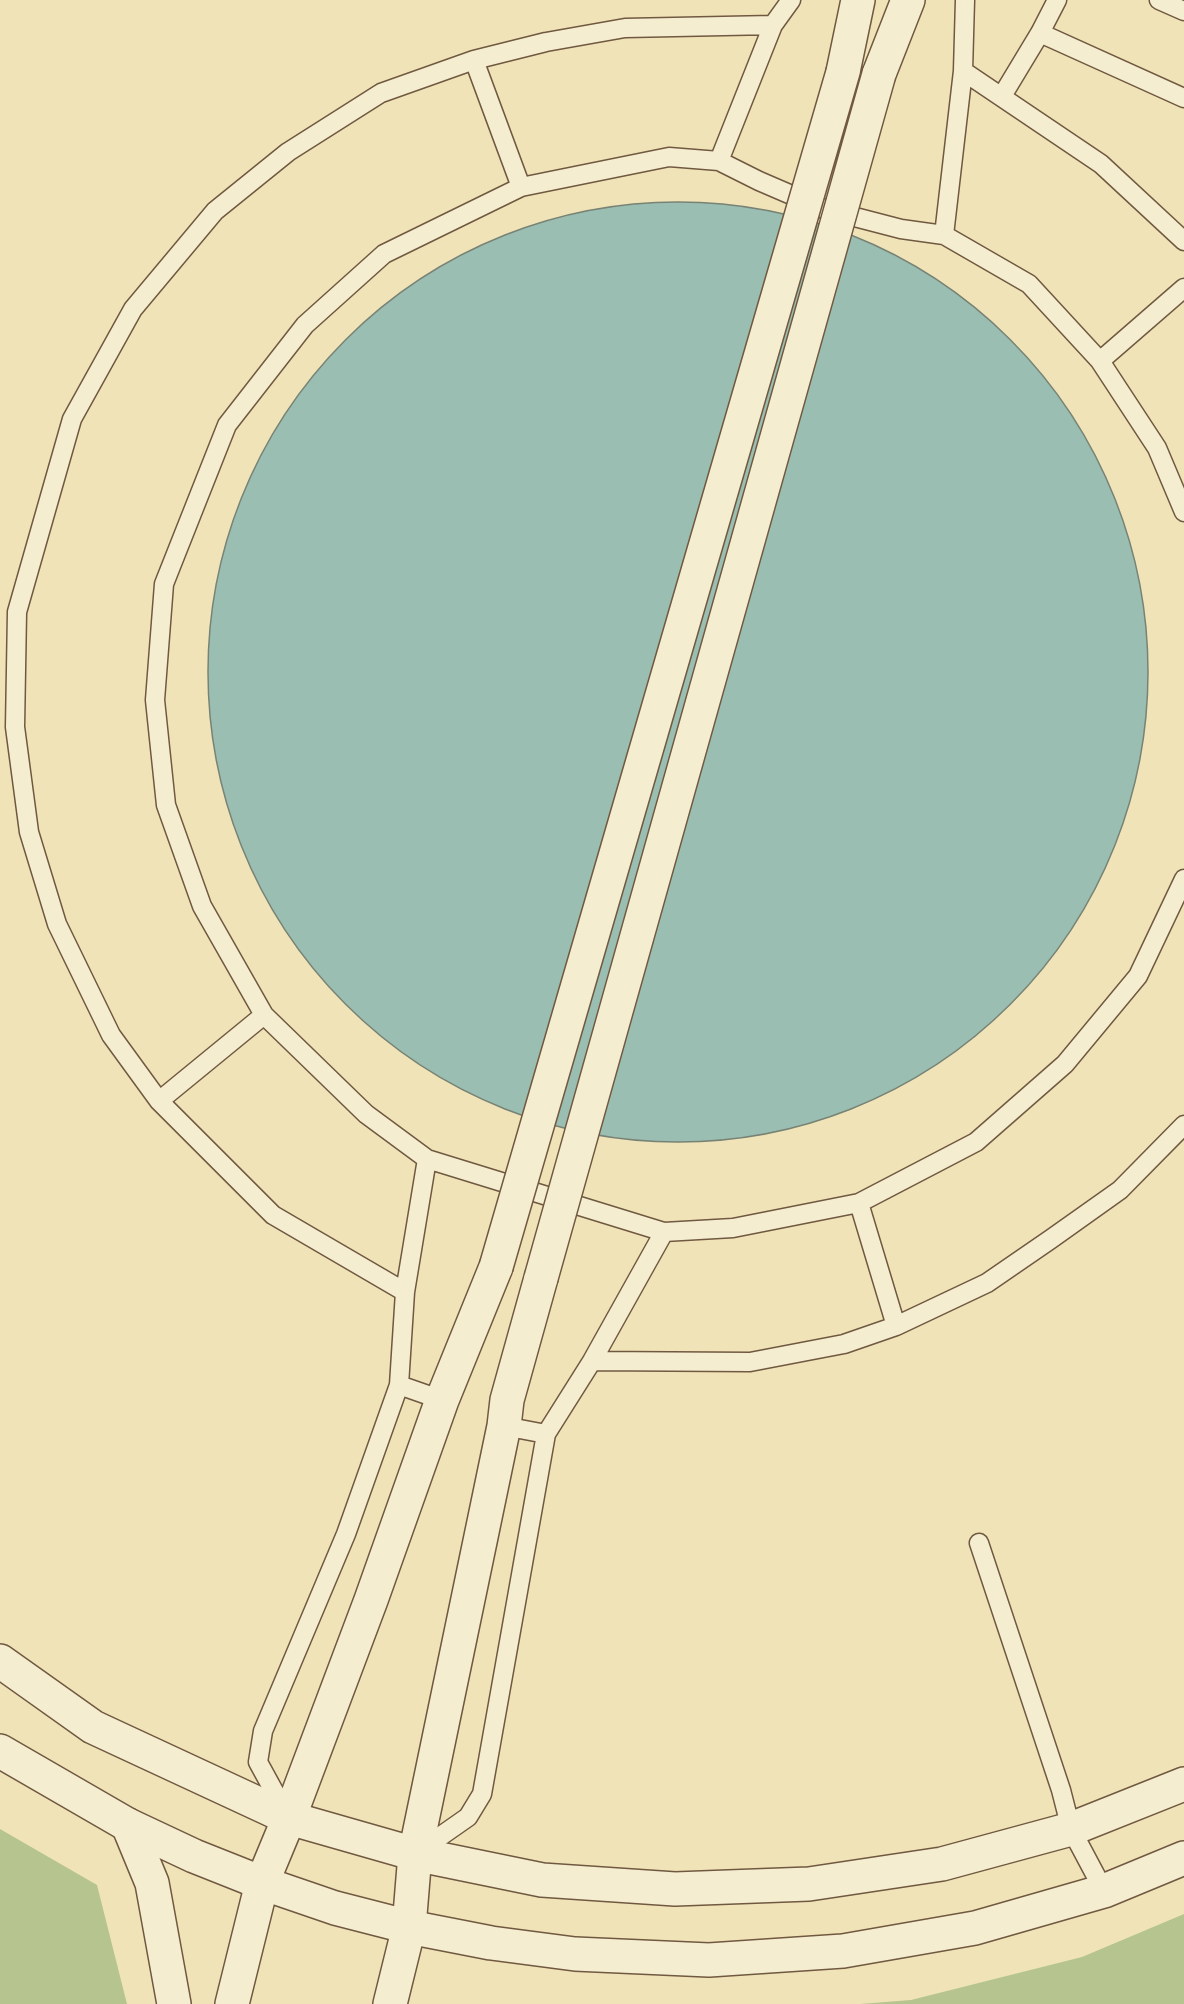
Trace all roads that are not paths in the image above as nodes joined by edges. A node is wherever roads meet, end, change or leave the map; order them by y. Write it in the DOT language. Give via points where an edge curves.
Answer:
graph roads {
  1 [pos="791,0"];
  2 [pos="858,0"];
  3 [pos="908,0"];
  4 [pos="1058,0"];
  5 [pos="1159,0"];
  6 [pos="963,1"];
  7 [pos="1184,12"];
  8 [pos="773,24"];
  9 [pos="1040,33"];
  10 [pos="474,60"];
  11 [pos="963,71"];
  12 [pos="1002,96"];
  13 [pos="1184,98"];
  14 [pos="719,161"];
  15 [pos="521,187"];
  16 [pos="944,235"];
  17 [pos="1184,242"];
  18 [pos="1184,288"];
  19 [pos="1101,361"];
  20 [pos="1184,512"];
  21 [pos="1184,879"];
  22 [pos="264,1015"];
  23 [pos="159,1101"];
  24 [pos="1184,1125"];
  25 [pos="427,1159"];
  26 [pos="859,1203"];
  27 [pos="664,1232"];
  28 [pos="405,1292"];
  29 [pos="896,1326"];
  30 [pos="592,1361"];
  31 [pos="399,1385"];
  32 [pos="442,1400"];
  33 [pos="504,1426"];
  34 [pos="546,1434"];
  35 [pos="979,1543"];
  36 [pos="0,1661"];
  37 [pos="0,1751"];
  38 [pos="1184,1784"];
  39 [pos="289,1818"];
  40 [pos="128,1825"];
  41 [pos="1071,1829"];
  42 [pos="415,1854"];
  43 [pos="1184,1858"];
  44 [pos="262,1883"];
  45 [pos="1104,1892"];
  46 [pos="409,1927"];
  47 [pos="174,2004"];
  48 [pos="232,2004"];
  49 [pos="390,2004"];
  1 -- 8 [label="lane"];
  2 -- 32 [label="street, bridge" via="843,72 496,1267"];
  3 -- 33 [label="street, bridge" via="879,75 507,1400"];
  4 -- 9 [label="lane"];
  5 -- 7 [label="lane"];
  6 -- 11 [label="lane"];
  8 -- 10 [label="lane" via="625,28"];
  8 -- 14 [label="lane"];
  9 -- 12 [label="lane"];
  9 -- 13 [label="lane"];
  10 -- 15 [label="lane"];
  10 -- 23 [label="lane" via="381,93 288,152 215,211 133,309 72,419 17,612 15,727 29,832 57,924 111,1035"];
  11 -- 12 [label="lane"];
  11 -- 16 [label="lane"];
  12 -- 17 [label="lane" via="1101,164"];
  14 -- 15 [label="lane" via="669,157"];
  14 -- 16 [label="lane" via="824,209 901,229"];
  15 -- 22 [label="lane" via="384,254 305,325 227,426 164,584 155,700 166,805 202,906"];
  16 -- 19 [label="lane" via="1029,284"];
  18 -- 19 [label="lane"];
  19 -- 20 [label="lane" via="1157,448"];
  21 -- 26 [label="lane" via="1138,975 1065,1064 976,1142"];
  22 -- 23 [label="lane"];
  22 -- 25 [label="lane" via="366,1114"];
  23 -- 28 [label="lane" via="273,1215"];
  24 -- 29 [label="lane" via="1120,1190 1051,1239 987,1283"];
  25 -- 27 [label="lane"];
  25 -- 28 [label="lane"];
  26 -- 27 [label="lane" via="733,1228"];
  26 -- 29 [label="lane"];
  27 -- 30 [label="lane"];
  28 -- 31 [label="lane"];
  29 -- 30 [label="lane" via="844,1344 750,1362"];
  30 -- 34 [label="lane"];
  31 -- 32 [label="lane"];
  31 -- 39 [label="lane" via="346,1534 263,1731 258,1761"];
  32 -- 39 [label="street"];
  33 -- 34 [label="lane"];
  33 -- 42 [label="street"];
  34 -- 42 [label="lane" via="482,1794 468,1817"];
  35 -- 41 [label="lane"];
  36 -- 39 [label="street" via="93,1727"];
  37 -- 40 [label="street"];
  38 -- 41 [label="street"];
  39 -- 42 [label="street"];
  39 -- 44 [label="street"];
  40 -- 44 [label="street" via="194,1857"];
  40 -- 47 [label="street" via="152,1883"];
  41 -- 42 [label="street" via="942,1864 809,1884 675,1889 542,1880"];
  41 -- 45 [label="lane"];
  42 -- 46 [label="street"];
  43 -- 45 [label="street"];
  44 -- 46 [label="street" via="335,1908"];
  44 -- 48 [label="street"];
  45 -- 46 [label="street" via="975,1928 865,1948 709,1960 574,1954"];
  46 -- 49 [label="street"];
}
